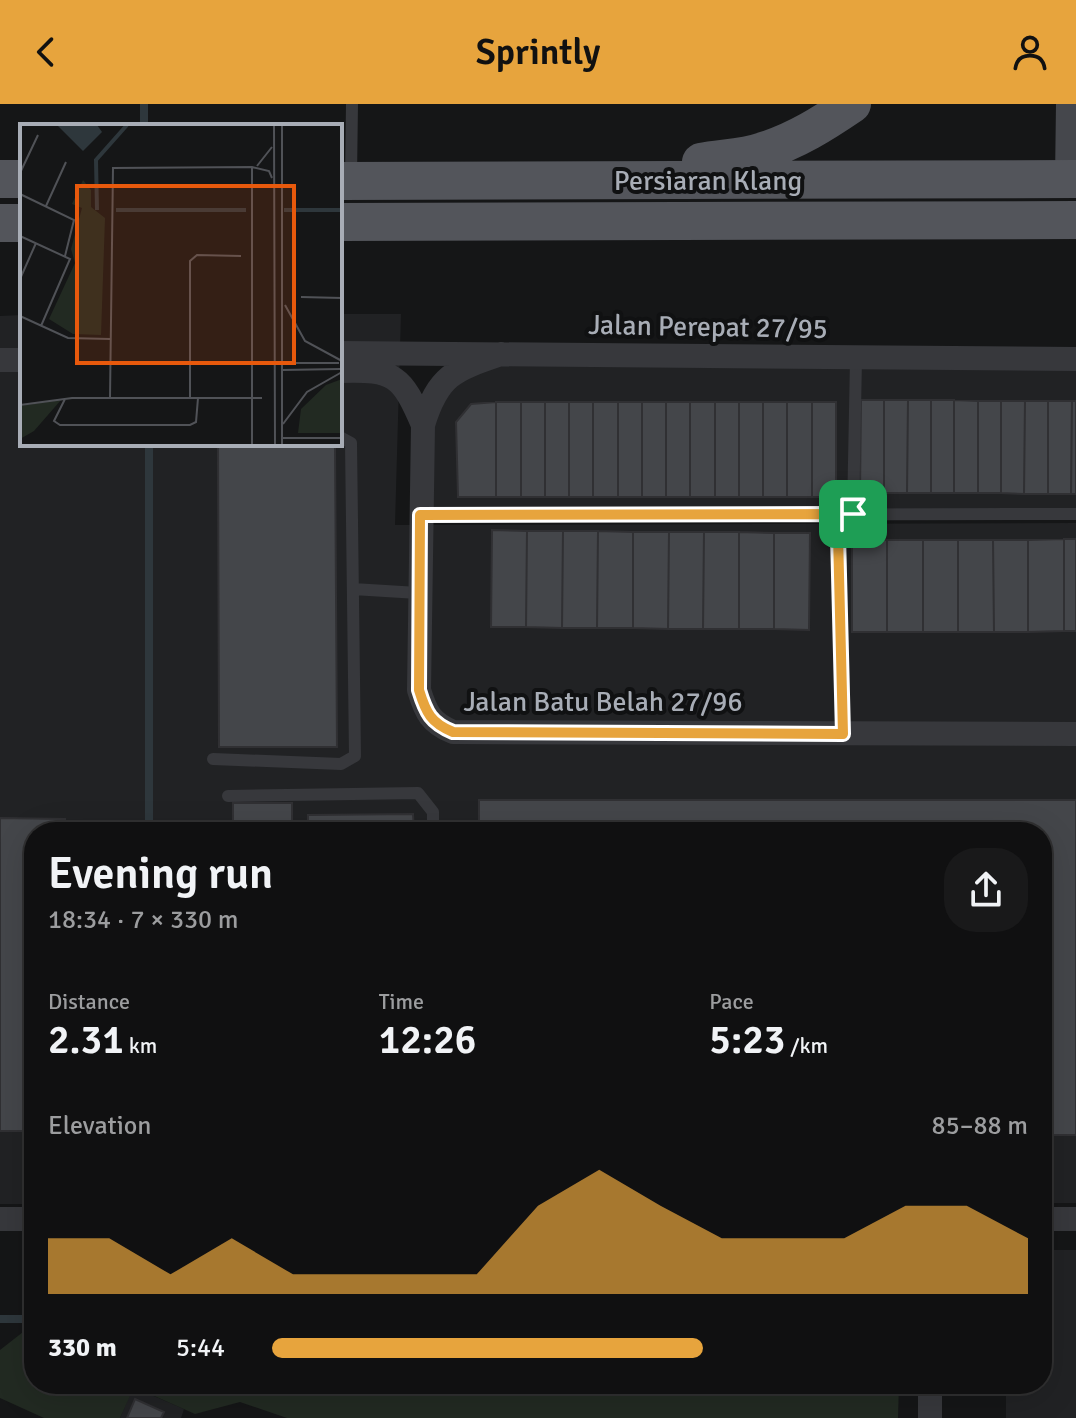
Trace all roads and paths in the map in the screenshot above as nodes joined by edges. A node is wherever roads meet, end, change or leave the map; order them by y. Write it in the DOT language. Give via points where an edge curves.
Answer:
graph roads {
  1 [pos="352,104"];
  2 [pos="852,104"];
  3 [pos="1073,104"];
  4 [pos="1074,179"];
  5 [pos="346,181"];
  6 [pos="592,181"];
  7 [pos="1076,220"];
  8 [pos="342,222"];
  9 [pos="342,353"];
  10 [pos="501,354"];
  11 [pos="856,359"];
  12 [pos="1076,359"];
  13 [pos="342,371"];
  14 [pos="423,425"];
  15 [pos="342,438"];
  16 [pos="853,514"];
  17 [pos="1076,514"];
  18 [pos="420,515"];
  19 [pos="353,589"];
  20 [pos="418,593"];
  21 [pos="843,734"];
  22 [pos="1076,734"];
  23 [pos="213,759"];
  24 [pos="228,796"];
  25 [pos="433,822"];
  26 [pos="0,1219"];
  27 [pos="24,1219"];
  28 [pos="1052,1219"];
  29 [pos="1076,1219"];
  30 [pos="930,1394"];
  31 [pos="930,1418"];
  1 -- 5 [label="lane"];
  2 -- 6 [label="main road" via="814,130 760,153"];
  3 -- 4 [label="main road"];
  4 -- 6 [label="main road, Persiaran Klang"];
  5 -- 6 [label="main road, Persiaran Klang"];
  7 -- 8 [label="main road, Persiaran Klang"];
  9 -- 10 [label="street, Jalan Perepat 27/95"];
  10 -- 11 [label="street, Jalan Perepat 27/95"];
  10 -- 14 [label="street" via="444,379"];
  11 -- 12 [label="street, Jalan Perepat 27/95"];
  11 -- 16 [label="lane"];
  13 -- 14 [label="street" via="372,370 397,377"];
  14 -- 18 [label="street, Jalan Batu Belah 27/96"];
  15 -- 19 [label="lane" via="351,443"];
  16 -- 17 [label="lane"];
  16 -- 18 [label="lane"];
  16 -- 21 [label="lane" via="838,535"];
  18 -- 20 [label="street, Jalan Batu Belah 27/96"];
  19 -- 20 [label="lane"];
  19 -- 23 [label="lane" via="355,756 341,764"];
  20 -- 21 [label="street, Jalan Batu Belah 27/96" via="419,690 428,716 453,732"];
  21 -- 22 [label="street, Jalan Batu Belah 27/96"];
  24 -- 25 [label="lane" via="418,793 433,812"];
  26 -- 27 [label="street"];
  28 -- 29 [label="street"];
  30 -- 31 [label="street"];
}
